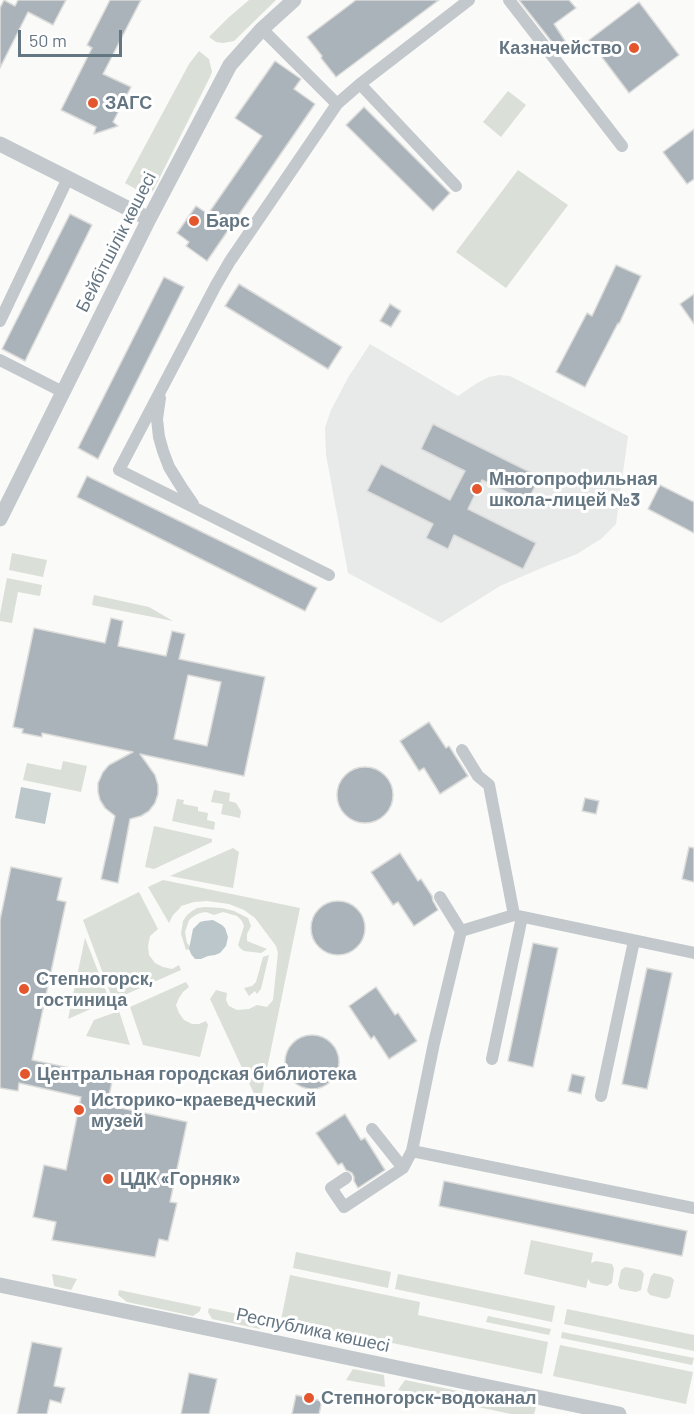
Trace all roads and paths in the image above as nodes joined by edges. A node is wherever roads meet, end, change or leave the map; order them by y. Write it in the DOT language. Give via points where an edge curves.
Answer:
graph roads {
  1 [pos="294,0"];
  2 [pos="469,0"];
  3 [pos="508,0"];
  4 [pos="262,29"];
  5 [pos="360,84"];
  6 [pos="338,104"];
  7 [pos="0,144"];
  8 [pos="621,147"];
  9 [pos="68,178"];
  10 [pos="456,186"];
  11 [pos="149,219"];
  12 [pos="0,321"];
  13 [pos="0,360"];
  14 [pos="163,386"];
  15 [pos="63,392"];
  16 [pos="195,507"];
  17 [pos="0,519"];
  18 [pos="329,575"];
  19 [pos="462,750"];
  20 [pos="440,897"];
  21 [pos="518,916"];
  22 [pos="461,931"];
  23 [pos="634,941"];
  24 [pos="694,953"];
  25 [pos="492,1059"];
  26 [pos="600,1096"];
  27 [pos="372,1129"];
  28 [pos="412,1151"];
  29 [pos="403,1168"];
  30 [pos="346,1178"];
  31 [pos="694,1208"];
  32 [pos="0,1285"];
  33 [pos="619,1414"];
  1 -- 4 [label="street, Бейбітшілік көшесі"];
  2 -- 5 [label="street"];
  3 -- 8 [label="street"];
  4 -- 6 [label="street"];
  4 -- 11 [label="street, Бейбітшілік көшесі" via="230,65"];
  5 -- 6 [label="street"];
  5 -- 10 [label="street"];
  6 -- 14 [label="street" via="230,261"];
  7 -- 9 [label="street"];
  9 -- 11 [label="street"];
  9 -- 12 [label="street"];
  11 -- 15 [label="street, Бейбітшілік көшесі"];
  13 -- 15 [label="street"];
  14 -- 16 [label="street" via="157,419 159,437 169,467"];
  14 -- 16 [label="street" via="119,470"];
  15 -- 17 [label="street, Бейбітшілік көшесі"];
  16 -- 18 [label="street"];
  19 -- 21 [label="street" via="478,776 489,785"];
  20 -- 22 [label="street"];
  21 -- 22 [label="street"];
  21 -- 23 [label="street"];
  21 -- 25 [label="street"];
  22 -- 28 [label="street"];
  23 -- 24 [label="street"];
  23 -- 26 [label="street"];
  27 -- 29 [label="street"];
  28 -- 29 [label="street"];
  28 -- 31 [label="street"];
  29 -- 30 [label="street" via="344,1207 331,1188"];
  32 -- 33 [label="street, Республика көшесі"];
}
